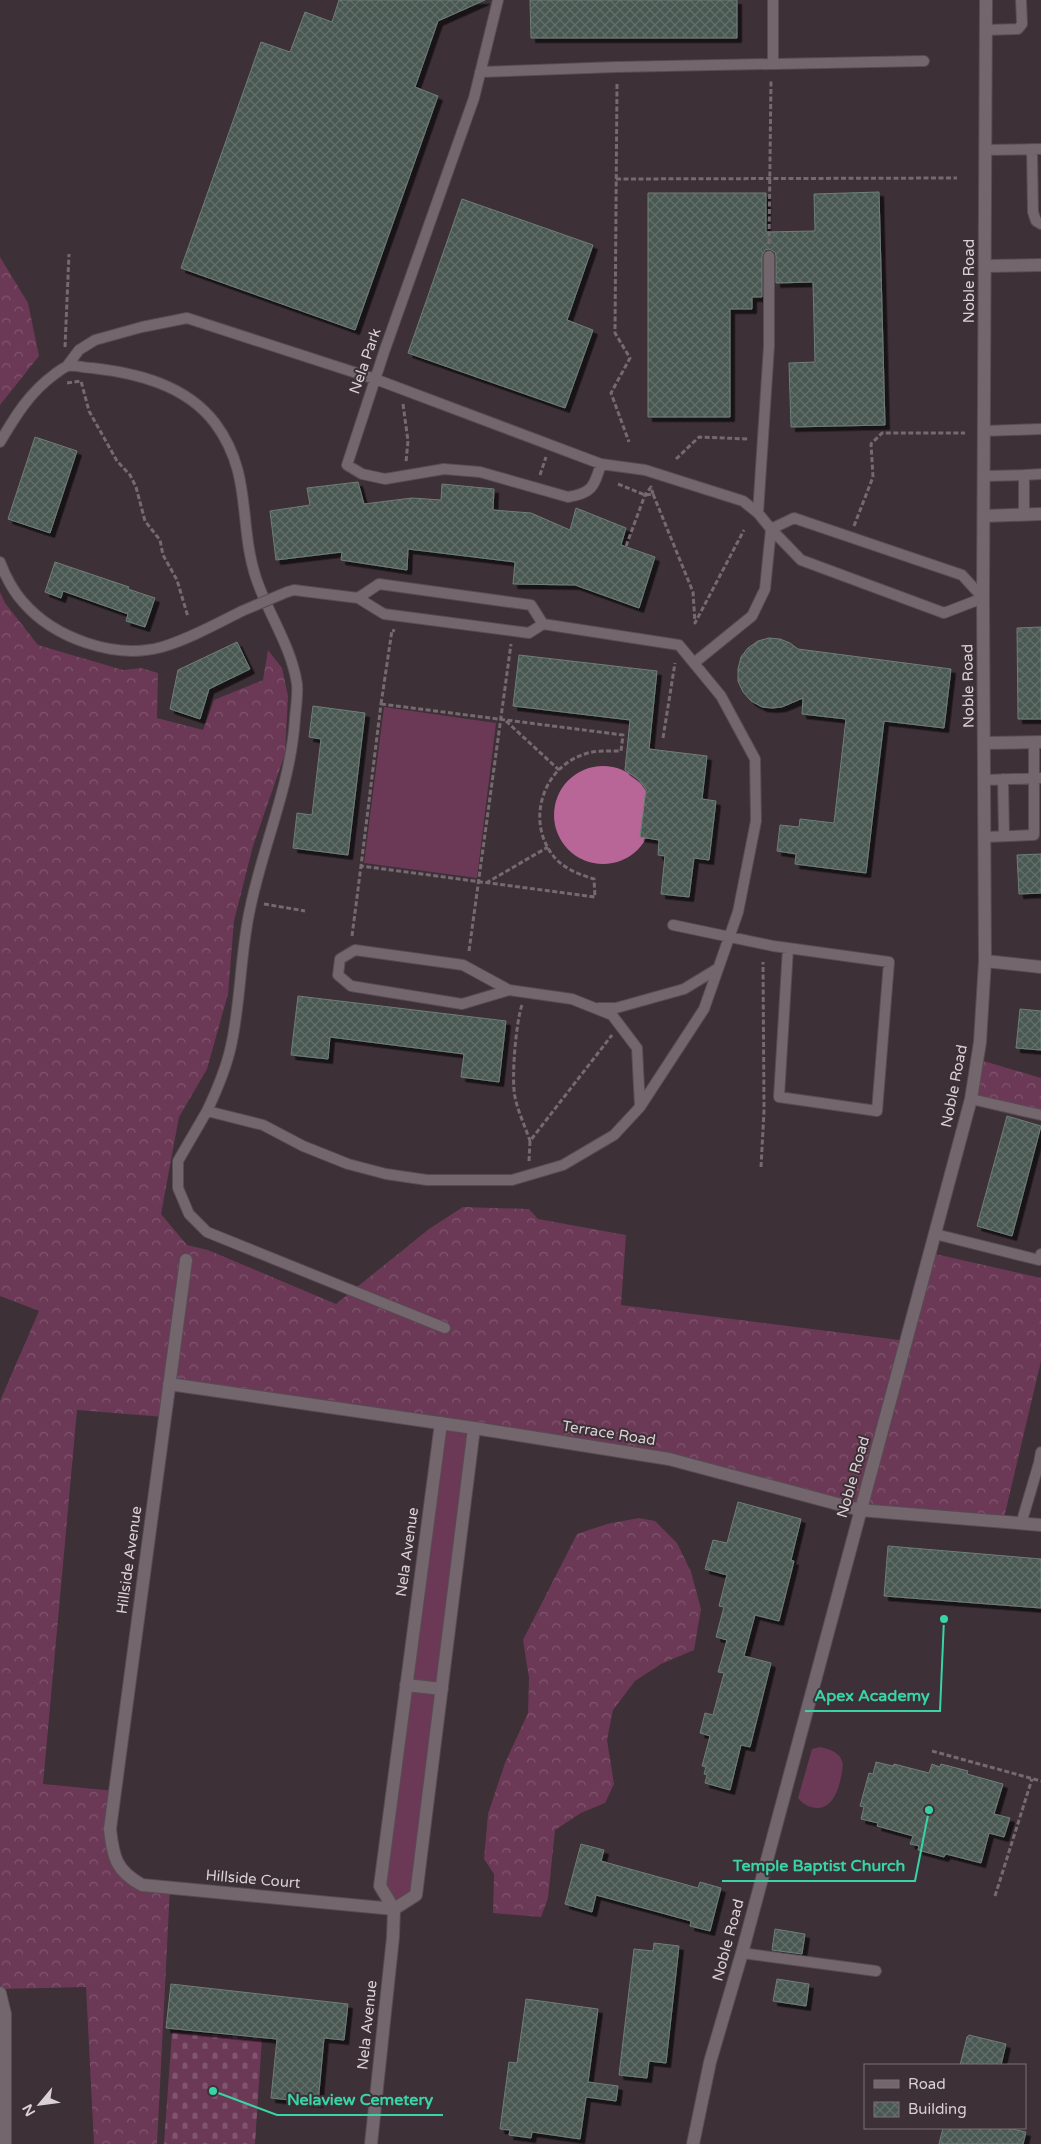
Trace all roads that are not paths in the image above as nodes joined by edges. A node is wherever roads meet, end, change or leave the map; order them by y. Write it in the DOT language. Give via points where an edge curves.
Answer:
graph roads {
  1 [pos="498,0"];
  2 [pos="773,0"];
  3 [pos="986,0"];
  4 [pos="1021,0"];
  5 [pos="985,30"];
  6 [pos="924,61"];
  7 [pos="773,63"];
  8 [pos="480,72"];
  9 [pos="1036,149"];
  10 [pos="985,150"];
  11 [pos="1041,224"];
  12 [pos="769,256"];
  13 [pos="1041,265"];
  14 [pos="985,266"];
  15 [pos="66,366"];
  16 [pos="375,379"];
  17 [pos="1041,429"];
  18 [pos="984,431"];
  19 [pos="0,442"];
  20 [pos="601,464"];
  21 [pos="1041,474"];
  22 [pos="1024,475"];
  23 [pos="985,476"];
  24 [pos="758,513"];
  25 [pos="1024,514"];
  26 [pos="1041,514"];
  27 [pos="984,516"];
  28 [pos="771,529"];
  29 [pos="0,562"];
  30 [pos="358,598"];
  31 [pos="983,598"];
  32 [pos="543,624"];
  33 [pos="694,663"];
  34 [pos="1037,742"];
  35 [pos="985,743"];
  36 [pos="1037,778"];
  37 [pos="985,780"];
  38 [pos="1003,780"];
  39 [pos="1004,836"];
  40 [pos="985,837"];
  41 [pos="673,925"];
  42 [pos="729,936"];
  43 [pos="788,948"];
  44 [pos="985,961"];
  45 [pos="1041,967"];
  46 [pos="718,969"];
  47 [pos="509,990"];
  48 [pos="594,1008"];
  49 [pos="971,1098"];
  50 [pos="640,1107"];
  51 [pos="207,1111"];
  52 [pos="1041,1115"];
  53 [pos="935,1234"];
  54 [pos="1041,1254"];
  55 [pos="186,1260"];
  56 [pos="445,1328"];
  57 [pos="169,1384"];
  58 [pos="441,1423"];
  59 [pos="474,1428"];
  60 [pos="1040,1459"];
  61 [pos="860,1510"];
  62 [pos="1020,1524"];
  63 [pos="1041,1525"];
  64 [pos="406,1685"];
  65 [pos="442,1689"];
  66 [pos="117,1864"];
  67 [pos="394,1909"];
  68 [pos="742,1954"];
  69 [pos="876,1971"];
  70 [pos="0,1993"];
  71 [pos="5,2144"];
  72 [pos="371,2144"];
  73 [pos="693,2144"];
  1 -- 8 [label="lane, Nela Park"];
  2 -- 7 [label="lane"];
  3 -- 5 [label="street, Noble Road"];
  4 -- 5 [label="lane" via="1022,24 1018,29"];
  5 -- 10 [label="street, Noble Road"];
  6 -- 7 [label="lane"];
  7 -- 8 [label="lane"];
  8 -- 16 [label="lane, Nela Park" via="474,98"];
  9 -- 10 [label="lane"];
  9 -- 11 [label="lane" via="1033,212"];
  10 -- 14 [label="street, Noble Road"];
  12 -- 24 [label="lane" via="769,346"];
  13 -- 14 [label="street"];
  14 -- 18 [label="street, Noble Road"];
  15 -- 16 [label="lane" via="79,350 95,340 186,318"];
  15 -- 19 [label="lane" via="42,383 22,405"];
  15 -- 51 [label="lane" via="119,371 154,380 184,395 215,423 232,452 242,480 250,554 256,577 286,644 297,685 290,764 249,912 231,1046"];
  16 -- 20 [label="lane"];
  16 -- 20 [label="lane, Nela Park" via="347,465 362,474 385,478 444,469 480,472 568,497 582,495 593,488"];
  17 -- 18 [label="lane"];
  18 -- 23 [label="street, Noble Road"];
  20 -- 24 [label="lane" via="645,470 743,501"];
  21 -- 22 [label="lane"];
  22 -- 23 [label="lane"];
  22 -- 25 [label="lane"];
  23 -- 27 [label="street, Noble Road"];
  24 -- 28 [label="lane"];
  25 -- 26 [label="street"];
  25 -- 27 [label="street"];
  27 -- 31 [label="street, Noble Road"];
  28 -- 31 [label="lane" via="794,518 962,575"];
  28 -- 31 [label="lane" via="801,560 944,613"];
  28 -- 33 [label="lane" via="765,589 752,616"];
  29 -- 30 [label="lane, bridge" via="22,602 46,624 71,637 127,652 161,647 294,590"];
  30 -- 32 [label="lane" via="384,614 529,633"];
  30 -- 32 [label="lane" via="379,584 531,605"];
  31 -- 35 [label="street, Noble Road"];
  32 -- 33 [label="lane" via="679,645"];
  33 -- 42 [label="lane" via="722,696 755,759 756,821 738,912"];
  34 -- 35 [label="street"];
  34 -- 36 [label="lane"];
  35 -- 37 [label="street, Noble Road"];
  36 -- 38 [label="lane"];
  36 -- 39 [label="lane" via="1034,835"];
  37 -- 38 [label="lane"];
  37 -- 40 [label="street, Noble Road"];
  38 -- 39 [label="lane"];
  39 -- 40 [label="lane"];
  40 -- 44 [label="street, Noble Road"];
  41 -- 42 [label="lane"];
  42 -- 43 [label="lane"];
  42 -- 46 [label="lane"];
  43 -- 43 [label="lane" via="779,1097 877,1111 889,962"];
  44 -- 45 [label="street"];
  44 -- 49 [label="street, Noble Road" via="980,1042"];
  46 -- 48 [label="lane" via="675,992 616,1008"];
  46 -- 50 [label="lane" via="704,1009"];
  47 -- 47 [label="lane" via="463,965 355,950 340,959 338,975 351,986 462,1004"];
  47 -- 48 [label="lane" via="572,999"];
  48 -- 50 [label="lane" via="612,1015 637,1048"];
  49 -- 52 [label="lane"];
  49 -- 53 [label="street, Noble Road"];
  50 -- 51 [label="lane" via="614,1135 563,1165 512,1180 427,1180 386,1174 348,1164 263,1125"];
  51 -- 56 [label="lane" via="178,1162 178,1188 189,1214 207,1232"];
  53 -- 54 [label="lane" via="1040,1260"];
  53 -- 61 [label="street, Noble Road"];
  55 -- 57 [label="street, Hillside Avenue"];
  57 -- 58 [label="street, Terrace Road"];
  57 -- 66 [label="street, Hillside Avenue" via="110,1829"];
  58 -- 59 [label="street, Terrace Road"];
  58 -- 64 [label="street, Nela Avenue"];
  59 -- 61 [label="street, Terrace Road" via="669,1459"];
  59 -- 65 [label="street"];
  60 -- 62 [label="lane"];
  61 -- 62 [label="street, Terrace Road"];
  61 -- 68 [label="street, Noble Road"];
  62 -- 63 [label="street, Terrace Road"];
  64 -- 65 [label="street"];
  64 -- 67 [label="street, Nela Avenue" via="380,1886"];
  65 -- 67 [label="street" via="416,1895"];
  66 -- 67 [label="street, Hillside Court" via="127,1877 142,1885"];
  67 -- 72 [label="street, Nela Avenue"];
  68 -- 69 [label="lane"];
  68 -- 73 [label="street, Noble Road" via="710,2062"];
  70 -- 71 [label="street" via="5,2014"];
}
